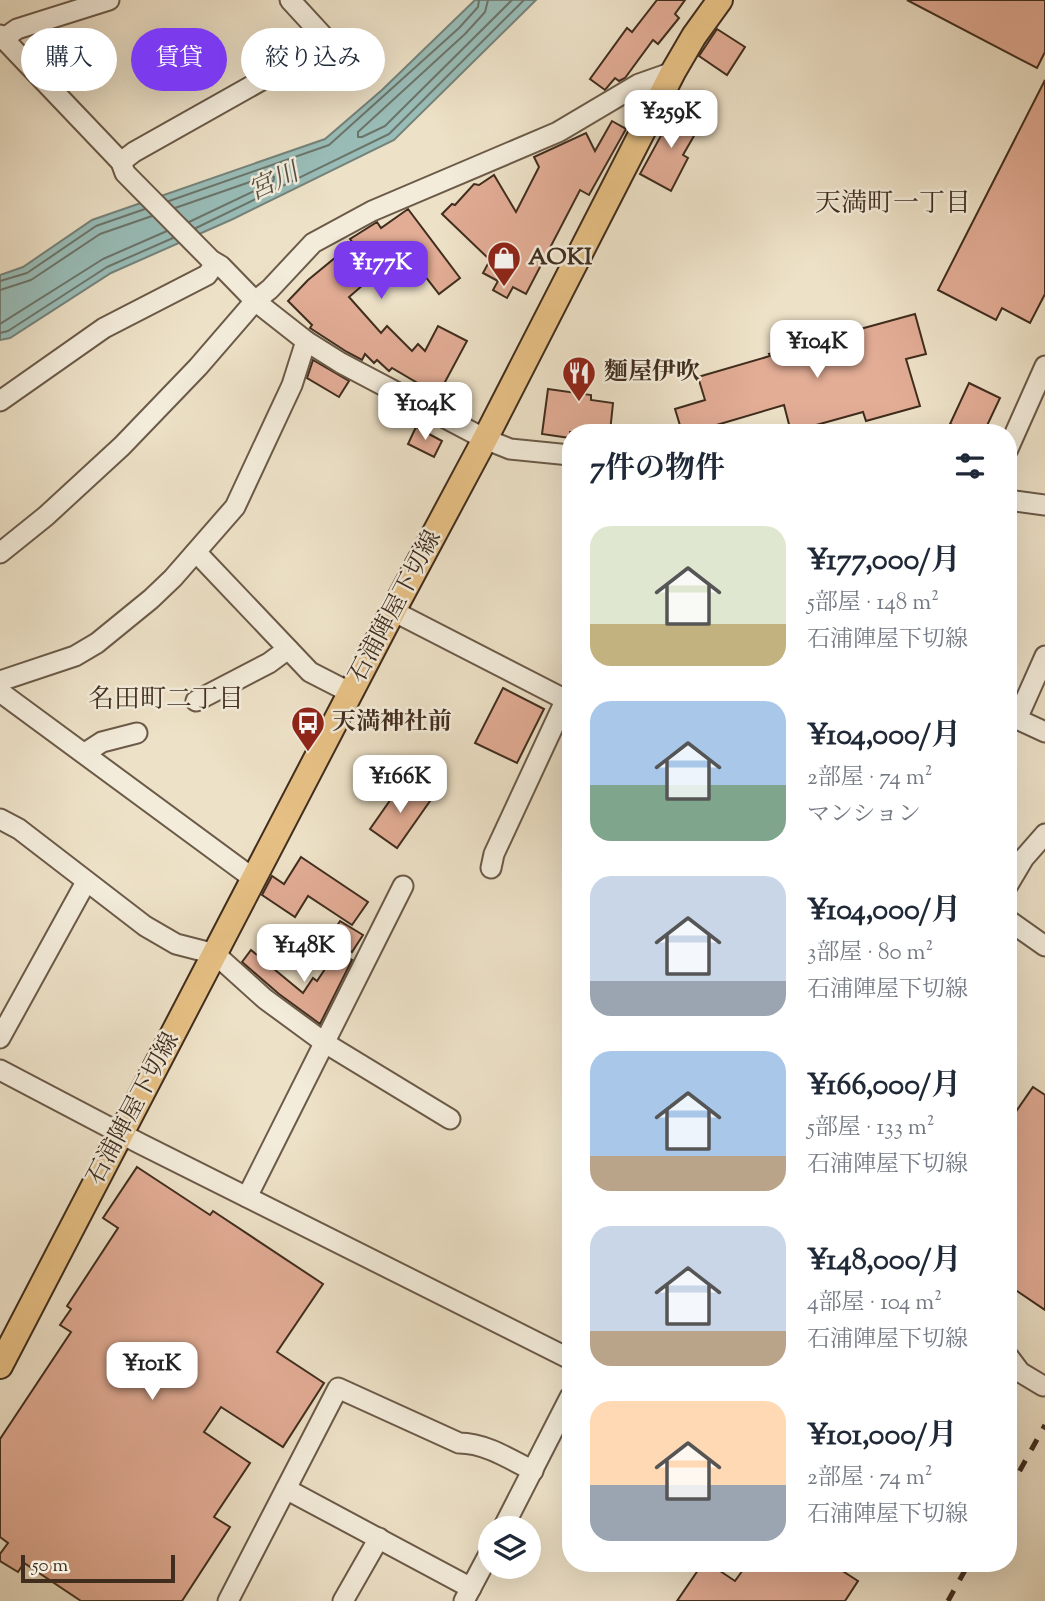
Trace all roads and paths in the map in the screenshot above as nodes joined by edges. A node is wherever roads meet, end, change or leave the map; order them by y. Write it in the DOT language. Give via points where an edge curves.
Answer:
graph roads {
  1 [pos="108,0"];
  2 [pos="290,0"];
  3 [pos="720,0"];
  4 [pos="2,37"];
  5 [pos="673,72"];
  6 [pos="123,167"];
  7 [pos="213,262"];
  8 [pos="255,301"];
  9 [pos="306,341"];
  10 [pos="1045,366"];
  11 [pos="0,401"];
  12 [pos="1017,429"];
  13 [pos="485,439"];
  14 [pos="562,454"];
  15 [pos="1017,501"];
  16 [pos="1045,505"];
  17 [pos="196,552"];
  18 [pos="0,553"];
  19 [pos="393,611"];
  20 [pos="288,649"];
  21 [pos="1045,656"];
  22 [pos="0,681"];
  23 [pos="0,692"];
  24 [pos="351,693"];
  25 [pos="562,697"];
  26 [pos="196,701"];
  27 [pos="562,712"];
  28 [pos="1045,732"];
  29 [pos="137,733"];
  30 [pos="85,753"];
  31 [pos="0,819"];
  32 [pos="1045,834"];
  33 [pos="491,868"];
  34 [pos="1017,870"];
  35 [pos="254,878"];
  36 [pos="86,882"];
  37 [pos="403,886"];
  38 [pos="1017,926"];
  39 [pos="1045,946"];
  40 [pos="215,954"];
  41 [pos="0,1038"];
  42 [pos="325,1043"];
  43 [pos="0,1070"];
  44 [pos="450,1119"];
  45 [pos="121,1133"];
  46 [pos="247,1197"];
  47 [pos="562,1355"];
  48 [pos="0,1366"];
  49 [pos="1017,1368"];
  50 [pos="1043,1386"];
  51 [pos="562,1413"];
  52 [pos="533,1471"];
  53 [pos="286,1489"];
  54 [pos="509,1516"];
  55 [pos="379,1538"];
  56 [pos="478,1579"];
  57 [pos="471,1596"];
  58 [pos="228,1601"];
  59 [pos="343,1601"];
  1 -- 4 [label="street"];
  2 -- 6 [label="street" via="321,43 134,152"];
  3 -- 5 [label="main road, 石浦陣屋下切線"];
  4 -- 6 [label="street"];
  5 -- 8 [label="street" via="639,84 558,132 339,227 313,243"];
  5 -- 13 [label="main road, 石浦陣屋下切線"];
  6 -- 7 [label="street"];
  7 -- 8 [label="street"];
  7 -- 11 [label="street" via="207,275 104,328"];
  8 -- 9 [label="street"];
  8 -- 18 [label="street" via="122,446"];
  9 -- 13 [label="street"];
  9 -- 17 [label="street" via="292,385 235,508"];
  10 -- 12 [label="street"];
  13 -- 14 [label="street" via="510,449"];
  13 -- 19 [label="main road, 石浦陣屋下切線"];
  15 -- 16 [label="street"];
  17 -- 20 [label="street"];
  17 -- 22 [label="street" via="151,599 97,643 75,656"];
  19 -- 24 [label="main road, 石浦陣屋下切線"];
  19 -- 25 [label="street"];
  20 -- 24 [label="street" via="310,672"];
  20 -- 26 [label="street"];
  21 -- 28 [label="street" via="1017,719"];
  23 -- 30 [label="street"];
  24 -- 35 [label="main road, 石浦陣屋下切線"];
  27 -- 33 [label="street"];
  29 -- 30 [label="street" via="102,742"];
  30 -- 35 [label="street"];
  31 -- 36 [label="street"];
  32 -- 34 [label="street"];
  35 -- 40 [label="main road, 石浦陣屋下切線"];
  36 -- 40 [label="street" via="176,944"];
  36 -- 41 [label="street"];
  37 -- 42 [label="street"];
  38 -- 39 [label="street"];
  40 -- 42 [label="street" via="265,999"];
  40 -- 45 [label="main road, 石浦陣屋下切線"];
  42 -- 44 [label="street"];
  42 -- 46 [label="street"];
  43 -- 45 [label="street"];
  45 -- 46 [label="street"];
  45 -- 48 [label="main road, 石浦陣屋下切線"];
  46 -- 47 [label="street"];
  49 -- 50 [label="street"];
  51 -- 52 [label="street"];
  52 -- 53 [label="street" via="494,1451 458,1443 338,1388"];
  52 -- 54 [label="street"];
  53 -- 55 [label="street"];
  53 -- 58 [label="street"];
  55 -- 57 [label="street"];
  55 -- 59 [label="street"];
  56 -- 57 [label="street"];
}
